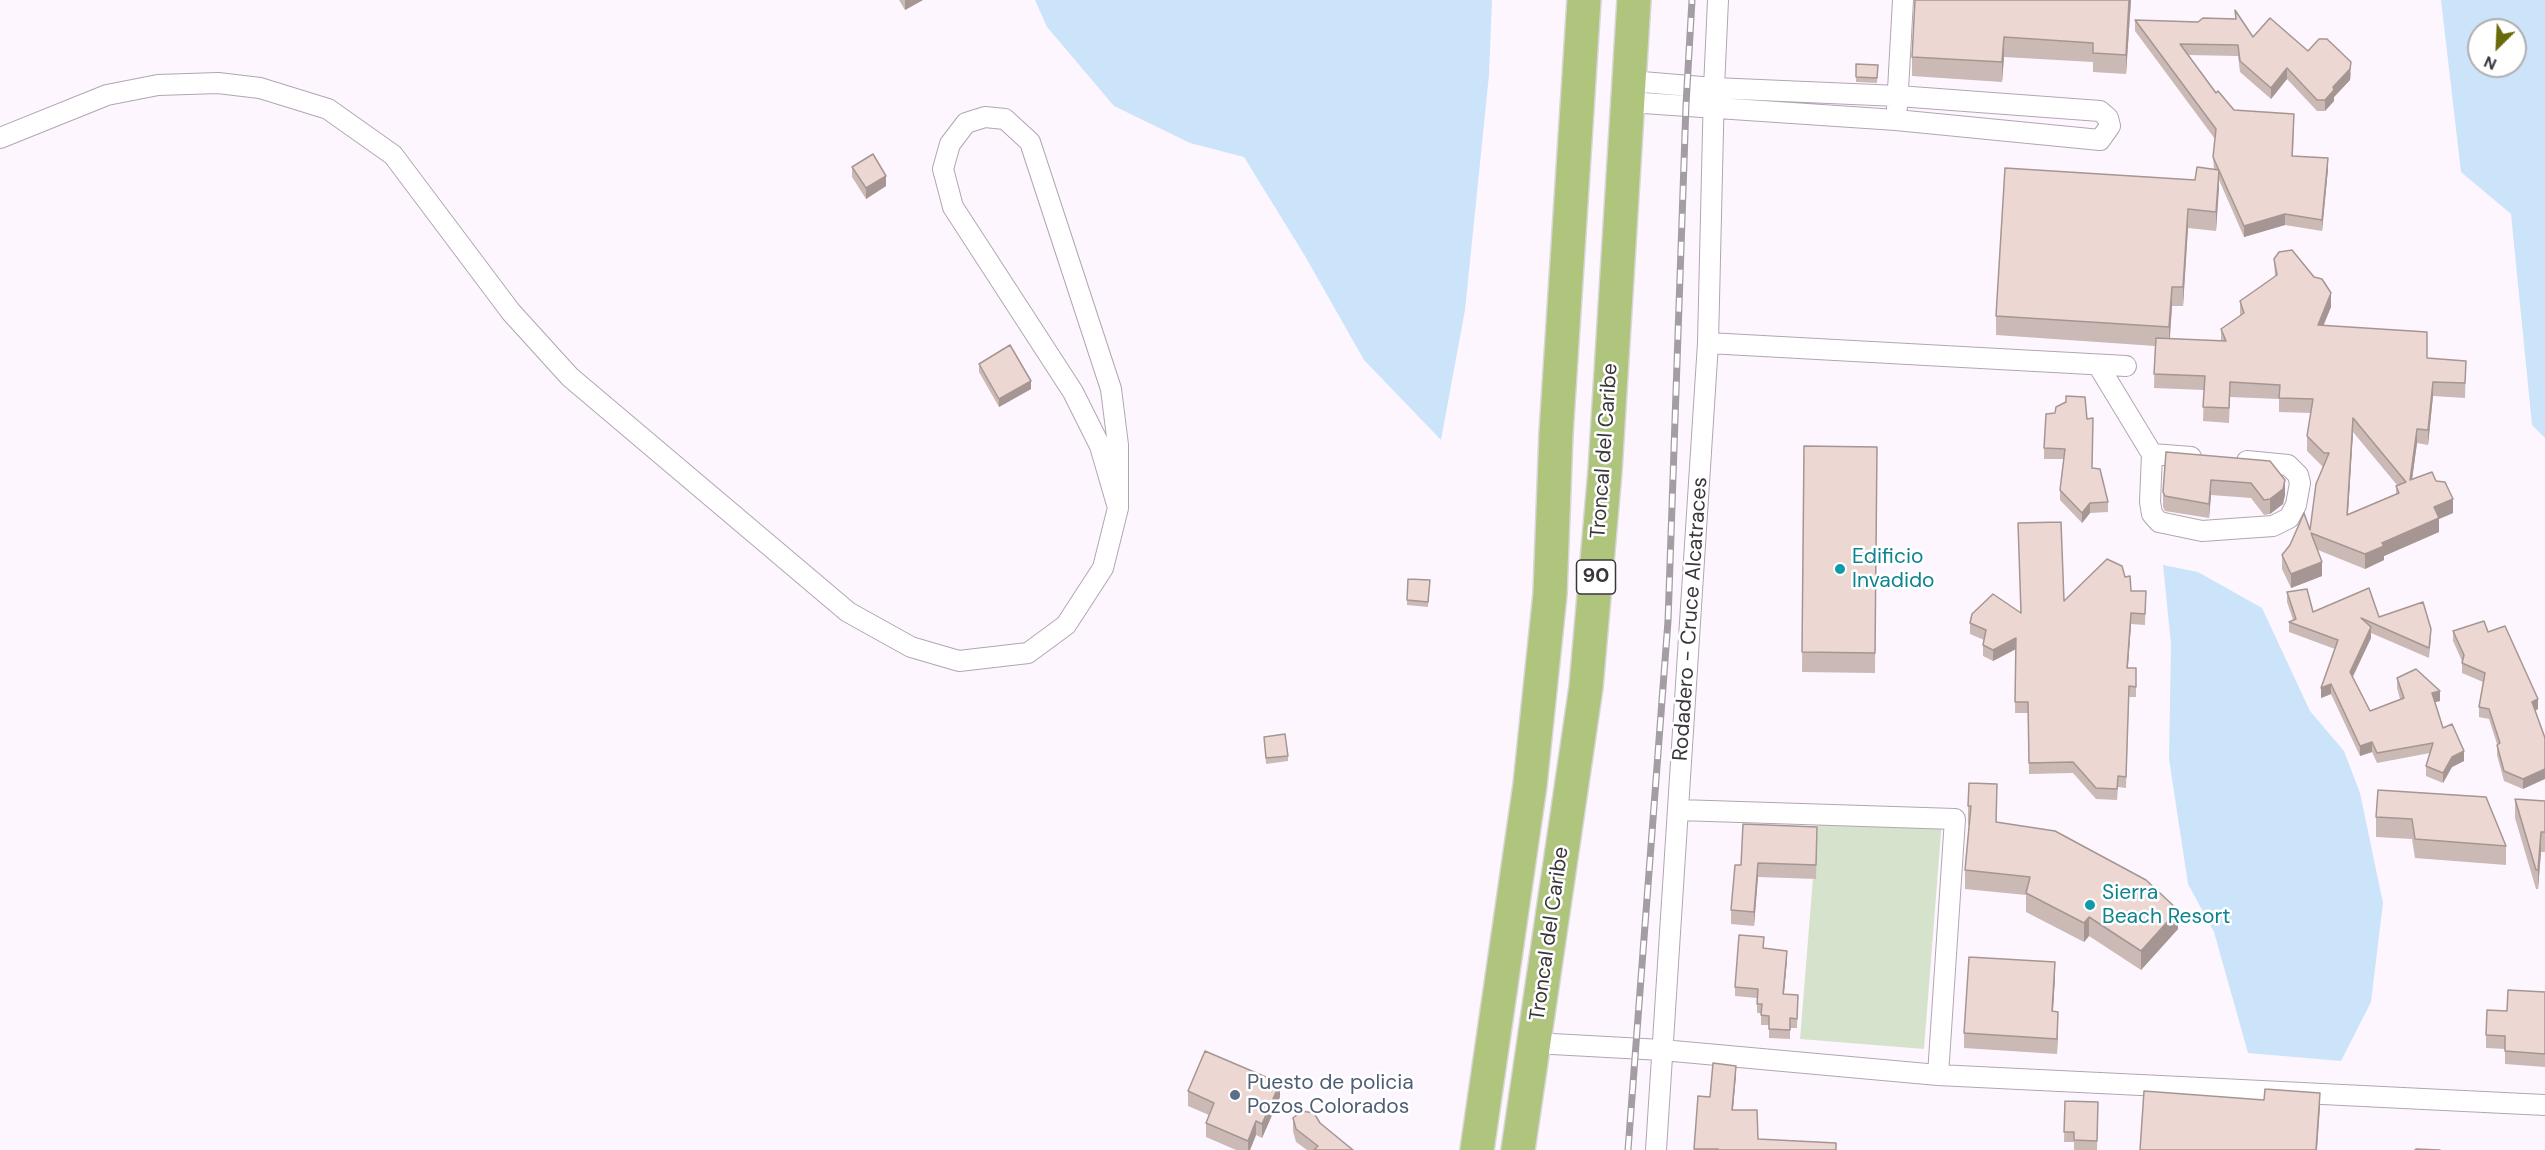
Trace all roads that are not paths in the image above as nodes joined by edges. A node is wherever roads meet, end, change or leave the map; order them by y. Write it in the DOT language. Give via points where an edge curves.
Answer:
graph roads {
  1 [pos="1584,0"];
  2 [pos="1634,0"];
  3 [pos="1718,0"];
  4 [pos="1903,0"];
  5 [pos="1629,91"];
  6 [pos="1898,96"];
  7 [pos="1714,98"];
  8 [pos="1896,120"];
  9 [pos="0,138"];
  10 [pos="1708,343"];
  11 [pos="2098,364"];
  12 [pos="2126,366"];
  13 [pos="2152,454"];
  14 [pos="2208,458"];
  15 [pos="2230,459"];
  16 [pos="1118,508"];
  17 [pos="1679,810"];
  18 [pos="1534,1043"];
  19 [pos="1662,1050"];
  20 [pos="1938,1075"];
  21 [pos="2545,1105"];
  22 [pos="1477,1150"];
  23 [pos="1518,1150"];
  24 [pos="1656,1150"];
  1 -- 22 [label="highway, Troncal del Caribe / 90" via="1556,434 1550,594 1530,785"];
  2 -- 5 [label="highway, Troncal del Caribe / 90"];
  3 -- 7 [label="street, Rodadero - Cruce Alcatraces"];
  4 -- 6 [label="street"];
  5 -- 7 [label="street"];
  5 -- 18 [label="highway, Troncal del Caribe / 90" via="1605,471 1586,687"];
  6 -- 7 [label="street"];
  6 -- 8 [label="street"];
  6 -- 8 [label="street" via="2100,111 2110,126 2100,140"];
  7 -- 8 [label="street"];
  7 -- 10 [label="street, Rodadero - Cruce Alcatraces"];
  9 -- 16 [label="street" via="107,95 158,85 218,82 260,88 328,109 393,154 511,312 570,377 848,612 911,647 959,661 1028,653 1066,625 1103,568"];
  10 -- 11 [label="street"];
  10 -- 17 [label="street, Rodadero - Cruce Alcatraces"];
  11 -- 12 [label="street"];
  11 -- 13 [label="street"];
  13 -- 14 [label="street"];
  13 -- 15 [label="street" via="2150,502 2152,514 2159,522 2202,531 2241,530 2273,526 2289,518 2296,505 2298,475 2288,465"];
  16 -- 16 [label="street" via="1118,444 1111,388 1030,142 1005,119 986,117 966,123 950,144 943,170 953,207 1072,392 1100,446"];
  17 -- 19 [label="street, Rodadero - Cruce Alcatraces"];
  17 -- 20 [label="street" via="1955,819"];
  18 -- 19 [label="street"];
  18 -- 23 [label="highway, Troncal del Caribe / 90"];
  19 -- 20 [label="street"];
  19 -- 24 [label="street, Rodadero - Cruce Alcatraces"];
  20 -- 21 [label="street"];
}
